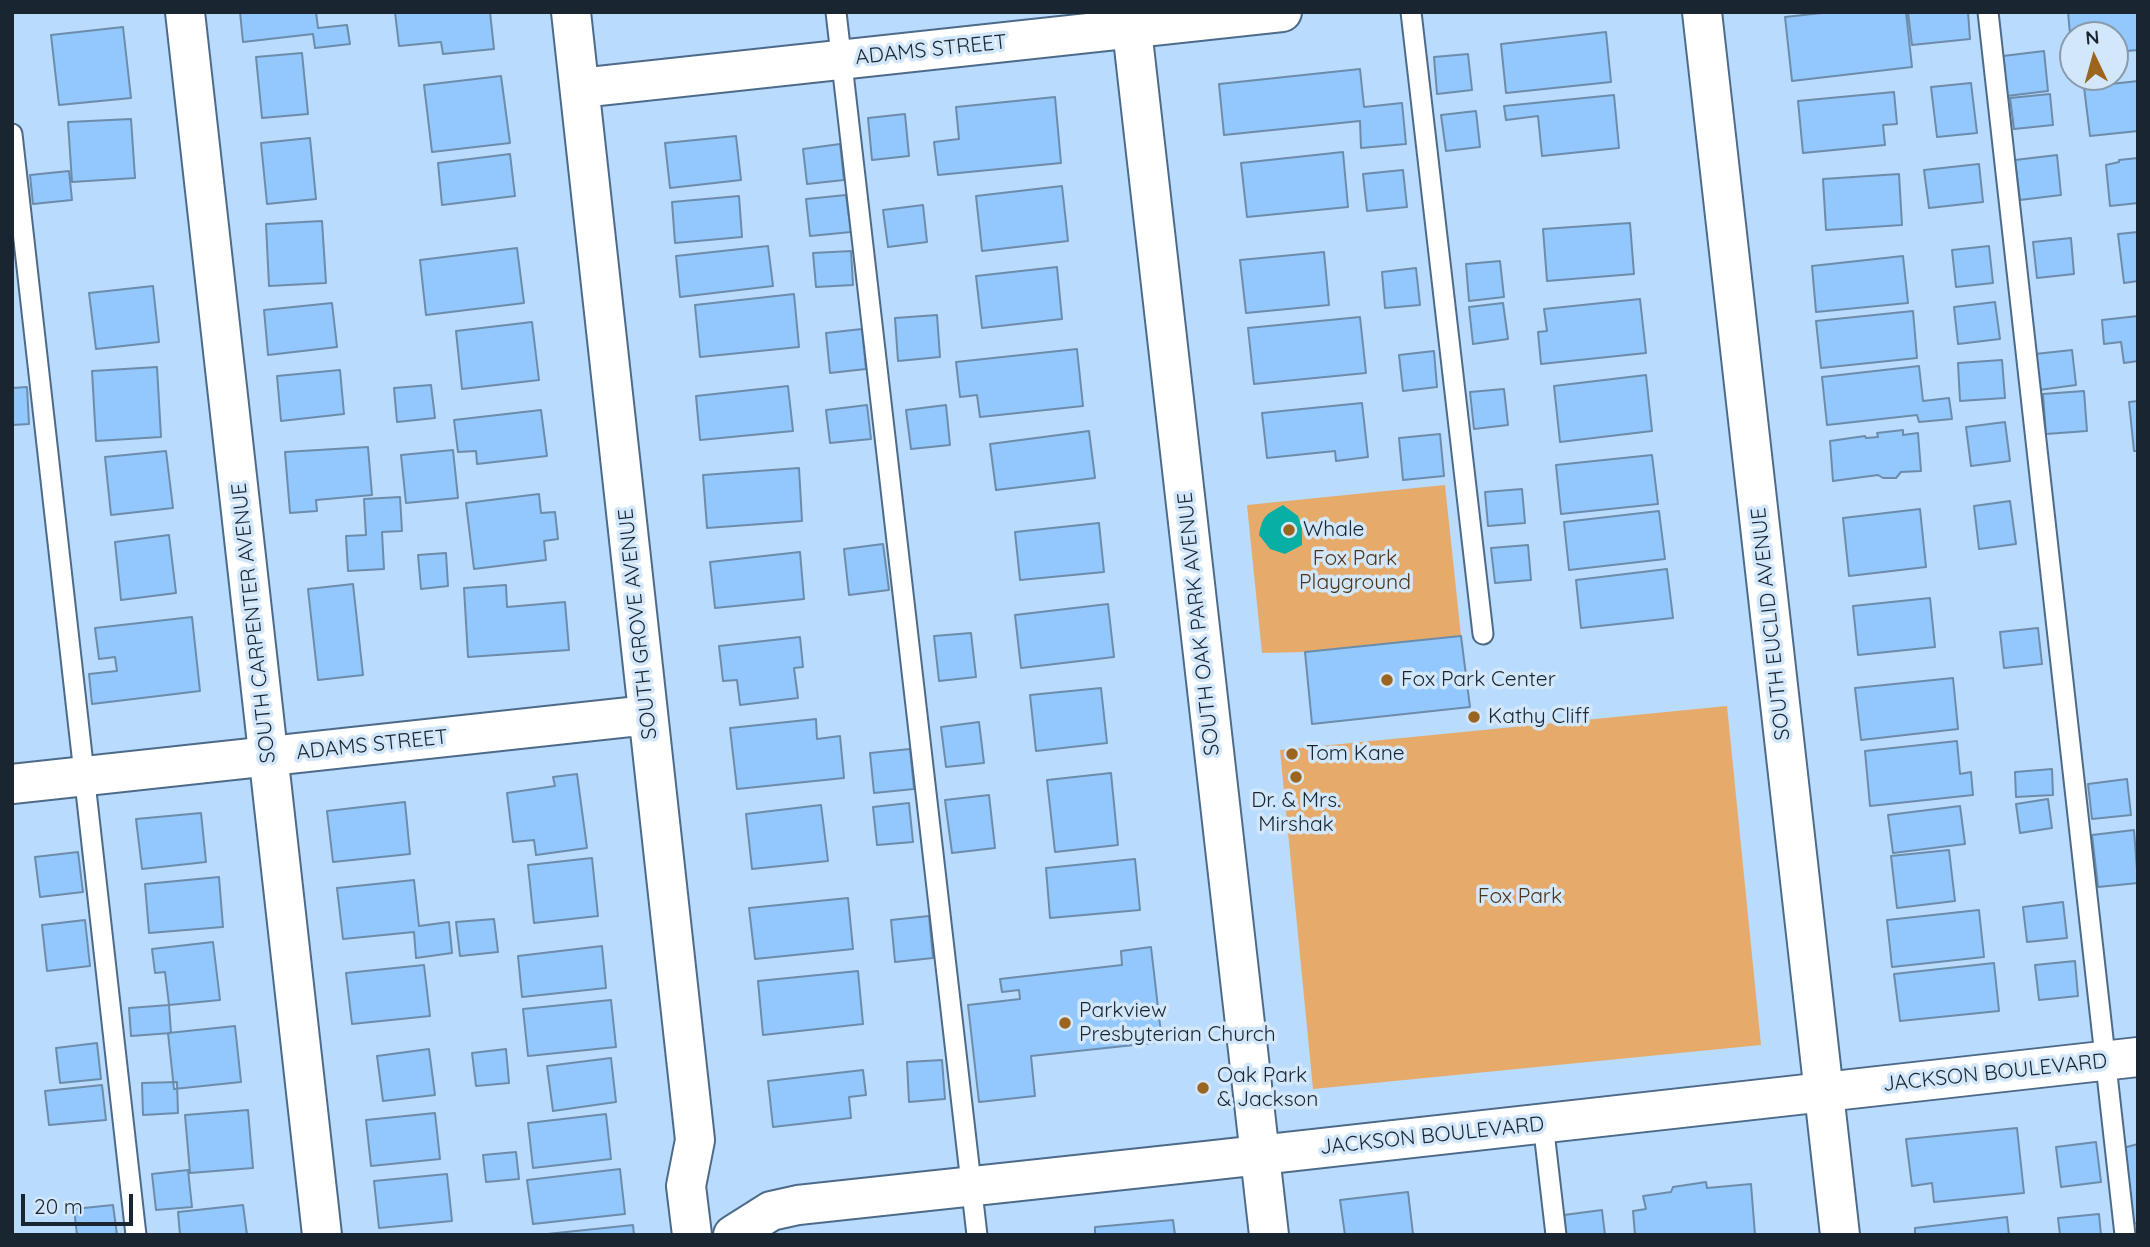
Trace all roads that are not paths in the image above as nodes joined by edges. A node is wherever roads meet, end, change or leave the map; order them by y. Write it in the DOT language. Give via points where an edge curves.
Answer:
graph roads {
  1 [pos="185,12"];
  2 [pos="571,12"];
  3 [pos="835,12"];
  4 [pos="1282,12"];
  5 [pos="1411,12"];
  6 [pos="1702,12"];
  7 [pos="1988,12"];
  8 [pos="1131,20"];
  9 [pos="841,60"];
  10 [pos="580,88"];
  11 [pos="12,134"];
  12 [pos="1483,634"];
  13 [pos="648,715"];
  14 [pos="269,756"];
  15 [pos="84,776"];
  16 [pos="12,784"];
  17 [pos="2121,1059"];
  18 [pos="1824,1092"];
  19 [pos="1543,1123"];
  20 [pos="1260,1156"];
  21 [pos="972,1186"];
  22 [pos="136,1235"];
  23 [pos="322,1235"];
  24 [pos="692,1235"];
  25 [pos="733,1235"];
  26 [pos="977,1235"];
  27 [pos="1269,1235"];
  28 [pos="1556,1235"];
  29 [pos="1840,1235"];
  30 [pos="2125,1235"];
  1 -- 14 [label="street, SOUTH CARPENTER AVENUE"];
  2 -- 10 [label="street, SOUTH GROVE AVENUE"];
  3 -- 9 [label="lane"];
  4 -- 8 [label="street, ADAMS STREET"];
  5 -- 12 [label="lane"];
  6 -- 18 [label="street, SOUTH EUCLID AVENUE"];
  7 -- 17 [label="lane"];
  8 -- 9 [label="street, ADAMS STREET"];
  8 -- 20 [label="street, SOUTH OAK PARK AVENUE"];
  9 -- 10 [label="street, ADAMS STREET"];
  9 -- 21 [label="lane"];
  10 -- 13 [label="street, SOUTH GROVE AVENUE"];
  11 -- 15 [label="lane"];
  13 -- 14 [label="street, ADAMS STREET"];
  13 -- 24 [label="street, SOUTH GROVE AVENUE" via="695,1140 686,1186"];
  14 -- 15 [label="street, ADAMS STREET"];
  14 -- 23 [label="street, SOUTH CARPENTER AVENUE"];
  15 -- 16 [label="street, ADAMS STREET"];
  15 -- 22 [label="lane"];
  17 -- 18 [label="street, JACKSON BOULEVARD"];
  17 -- 30 [label="lane"];
  18 -- 19 [label="street, JACKSON BOULEVARD"];
  18 -- 29 [label="street, SOUTH EUCLID AVENUE"];
  19 -- 20 [label="street, JACKSON BOULEVARD"];
  19 -- 28 [label="lane"];
  20 -- 21 [label="street, JACKSON BOULEVARD"];
  20 -- 27 [label="street, SOUTH OAK PARK AVENUE"];
  21 -- 25 [label="street, JACKSON BOULEVARD" via="798,1205 771,1211"];
  21 -- 26 [label="lane"];
}
